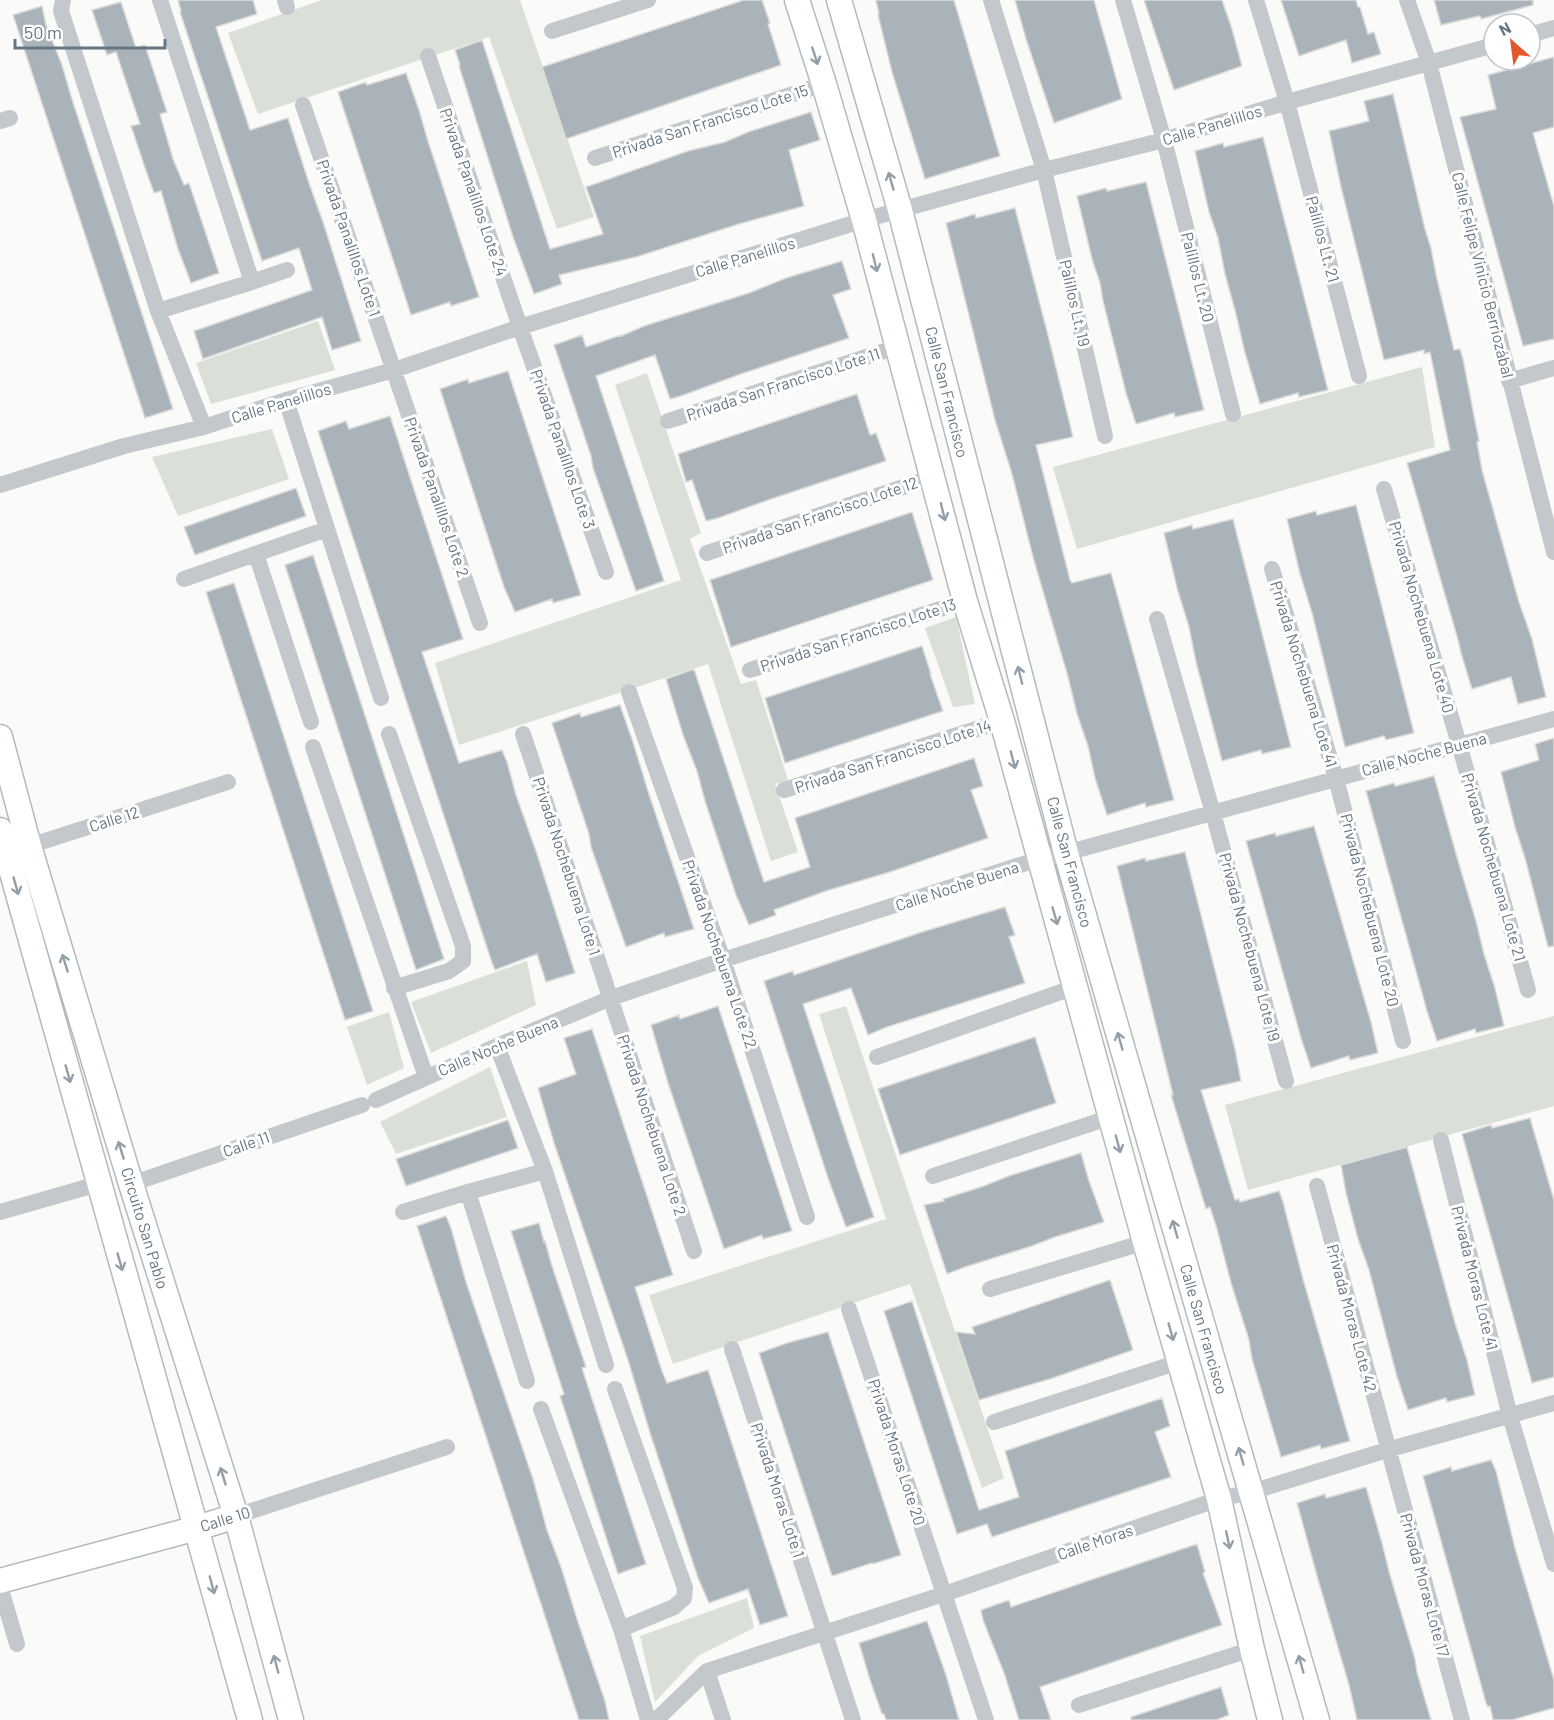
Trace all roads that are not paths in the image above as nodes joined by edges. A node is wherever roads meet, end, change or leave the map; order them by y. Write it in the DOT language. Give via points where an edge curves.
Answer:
graph roads {
  1 [pos="63,0"];
  2 [pos="160,0"];
  3 [pos="648,0"];
  4 [pos="797,0"];
  5 [pos="839,0"];
  6 [pos="991,0"];
  7 [pos="1123,0"];
  8 [pos="1256,0"];
  9 [pos="1407,0"];
  10 [pos="552,31"];
  11 [pos="1482,48"];
  12 [pos="428,56"];
  13 [pos="1429,63"];
  14 [pos="824,84"];
  15 [pos="1287,102"];
  16 [pos="303,105"];
  17 [pos="1164,140"];
  18 [pos="595,158"];
  19 [pos="1044,170"];
  20 [pos="900,210"];
  21 [pos="864,220"];
  22 [pos="287,270"];
  23 [pos="252,282"];
  24 [pos="158,311"];
  25 [pos="520,327"];
  26 [pos="897,347"];
  27 [pos="1554,368"];
  28 [pos="394,370"];
  29 [pos="1359,376"];
  30 [pos="1509,381"];
  31 [pos="286,400"];
  32 [pos="1233,414"];
  33 [pos="668,421"];
  34 [pos="204,428"];
  35 [pos="1105,436"];
  36 [pos="933,477"];
  37 [pos="0,485"];
  38 [pos="1384,489"];
  39 [pos="327,529"];
  40 [pos="1554,552"];
  41 [pos="707,553"];
  42 [pos="256,554"];
  43 [pos="1272,569"];
  44 [pos="606,572"];
  45 [pos="184,579"];
  46 [pos="965,601"];
  47 [pos="1156,619"];
  48 [pos="480,623"];
  49 [pos="750,670"];
  50 [pos="629,692"];
  51 [pos="381,698"];
  52 [pos="1554,719"];
  53 [pos="1002,721"];
  54 [pos="311,722"];
  55 [pos="389,734"];
  56 [pos="523,734"];
  57 [pos="0,737"];
  58 [pos="1459,744"];
  59 [pos="313,747"];
  60 [pos="1336,778"];
  61 [pos="228,782"];
  62 [pos="784,790"];
  63 [pos="1213,813"];
  64 [pos="0,830"];
  65 [pos="30,846"];
  66 [pos="1066,853"];
  67 [pos="3,855"];
  68 [pos="1039,860"];
  69 [pos="723,960"];
  70 [pos="1075,987"];
  71 [pos="394,988"];
  72 [pos="1528,990"];
  73 [pos="611,998"];
  74 [pos="1403,1041"];
  75 [pos="497,1046"];
  76 [pos="877,1057"];
  77 [pos="426,1077"];
  78 [pos="1286,1082"];
  79 [pos="369,1102"];
  80 [pos="1111,1117"];
  81 [pos="1440,1140"];
  82 [pos="545,1171"];
  83 [pos="933,1176"];
  84 [pos="98,1184"];
  85 [pos="131,1184"];
  86 [pos="1317,1186"];
  87 [pos="468,1191"];
  88 [pos="0,1212"];
  89 [pos="403,1212"];
  90 [pos="807,1217"];
  91 [pos="1145,1242"];
  92 [pos="694,1251"];
  93 [pos="990,1289"];
  94 [pos="849,1309"];
  95 [pos="732,1349"];
  96 [pos="1179,1362"];
  97 [pos="606,1365"];
  98 [pos="527,1381"];
  99 [pos="615,1389"];
  100 [pos="1554,1403"];
  101 [pos="541,1409"];
  102 [pos="1510,1416"];
  103 [pos="994,1422"];
  104 [pos="447,1447"];
  105 [pos="1387,1450"];
  106 [pos="1251,1492"];
  107 [pos="1219,1499"];
  108 [pos="236,1516"];
  109 [pos="197,1528"];
  110 [pos="1554,1564"];
  111 [pos="0,1581"];
  112 [pos="0,1586"];
  113 [pos="944,1594"];
  114 [pos="621,1629"];
  115 [pos="825,1632"];
  116 [pos="17,1644"];
  117 [pos="1252,1649"];
  118 [pos="707,1671"];
  119 [pos="1079,1705"];
  120 [pos="250,1720"];
  121 [pos="291,1720"];
  122 [pos="648,1720"];
  123 [pos="656,1720"];
  124 [pos="723,1720"];
  125 [pos="854,1720"];
  126 [pos="986,1720"];
  127 [pos="1270,1720"];
  128 [pos="1317,1720"];
  129 [pos="1462,1720"];
  1 -- 24 [label="street" via="62,10"];
  2 -- 23 [label="street"];
  3 -- 10 [label="street"];
  4 -- 14 [label="street, Calle San Francisco, one-way"];
  20 -- 5 [label="street, Calle San Francisco, one-way"];
  6 -- 19 [label="street, Palillos Lt. 19"];
  7 -- 17 [label="street, Palillos Lt. 20"];
  8 -- 15 [label="street, Palillos Lt. 21"];
  9 -- 13 [label="street, Calle Felipe Vinicio Berriozábal"];
  11 -- 13 [label="street, Calle Panelillos"];
  12 -- 25 [label="street, Privada Panalillos Lote 24"];
  13 -- 15 [label="street, Calle Panelillos"];
  13 -- 30 [label="street, Calle Felipe Vinicio Berriozábal"];
  14 -- 18 [label="street, Privada San Francisco Lote 15"];
  14 -- 21 [label="street, Calle San Francisco"];
  15 -- 17 [label="street, Calle Panelillos"];
  15 -- 29 [label="street, Palillos Lt. 21"];
  16 -- 28 [label="street, Privada Panalillos Lote 1"];
  17 -- 19 [label="street, Calle Panelillos"];
  17 -- 32 [label="street, Palillos Lt. 20"];
  19 -- 20 [label="street, Calle Panelillos"];
  19 -- 35 [label="street, Palillos Lt. 19"];
  20 -- 21 [label="street, Calle Panelillos"];
  66 -- 20 [label="street, Calle San Francisco, one-way"];
  21 -- 25 [label="street, Calle Panelillos"];
  21 -- 26 [label="street, Calle San Francisco, one-way"];
  22 -- 23 [label="street"];
  23 -- 24 [label="street"];
  24 -- 34 [label="street"];
  25 -- 28 [label="street, Calle Panelillos"];
  25 -- 44 [label="street, Privada Panalillos Lote 3"];
  26 -- 33 [label="street, Privada San Francisco Lote 11"];
  26 -- 36 [label="street, Calle San Francisco"];
  27 -- 30 [label="street"];
  28 -- 31 [label="street, Calle Panelillos"];
  28 -- 48 [label="street, Privada Panalillos Lote 2"];
  30 -- 40 [label="street, Calle Felipe Vinicio Berriozábal"];
  31 -- 34 [label="street, Calle Panelillos"];
  31 -- 39 [label="street"];
  34 -- 37 [label="street, Calle Panelillos" via="124,446"];
  36 -- 41 [label="street, Privada San Francisco Lote 12"];
  36 -- 46 [label="street, Calle San Francisco, one-way"];
  38 -- 58 [label="street, Privada Nochebuena Lote 40"];
  39 -- 42 [label="street"];
  39 -- 51 [label="street"];
  42 -- 45 [label="street"];
  42 -- 54 [label="street"];
  43 -- 60 [label="street, Privada Nochebuena Lote 41"];
  46 -- 49 [label="street, Privada San Francisco Lote 13"];
  46 -- 53 [label="street, Calle San Francisco"];
  47 -- 63 [label="street, Privada Nochebuena Lote 19"];
  50 -- 69 [label="street, Privada Nochebuena Lote 22"];
  52 -- 58 [label="street, Calle Noche Buena"];
  53 -- 62 [label="street, Privada San Francisco Lote 14"];
  53 -- 68 [label="street, Calle San Francisco, one-way"];
  55 -- 71 [label="street" via="463,946 463,961 449,971"];
  56 -- 73 [label="street, Privada Nochebuena Lote 1"];
  57 -- 65 [label="street, Circuito San Pablo"];
  58 -- 60 [label="street, Calle Noche Buena"];
  58 -- 72 [label="street, Privada Nochebuena Lote 21"];
  59 -- 71 [label="street"];
  60 -- 63 [label="street, Calle Noche Buena"];
  60 -- 74 [label="street, Privada Nochebuena Lote 20"];
  61 -- 65 [label="street, Calle 12"];
  63 -- 66 [label="street, Calle Noche Buena"];
  63 -- 78 [label="street, Privada Nochebuena Lote 19"];
  64 -- 67 [label="street, Circuito San Pablo"];
  65 -- 67 [label="street, Calle 12"];
  85 -- 65 [label="street, Circuito San Pablo, one-way"];
  66 -- 68 [label="street, Calle Noche Buena"];
  106 -- 66 [label="street, Calle San Francisco, one-way"];
  67 -- 84 [label="street, Circuito San Pablo, one-way"];
  68 -- 69 [label="street, Calle Noche Buena"];
  68 -- 70 [label="street, Calle San Francisco, one-way"];
  69 -- 73 [label="street, Calle Noche Buena"];
  69 -- 90 [label="street, Privada Nochebuena Lote 22"];
  70 -- 76 [label="street"];
  70 -- 80 [label="street, Calle San Francisco"];
  71 -- 77 [label="street"];
  73 -- 75 [label="street, Calle Noche Buena"];
  73 -- 92 [label="street, Privada Nochebuena Lote 2"];
  75 -- 77 [label="street, Calle Noche Buena"];
  75 -- 82 [label="street"];
  77 -- 79 [label="street, Calle Noche Buena"];
  79 -- 85 [label="street, Calle 11"];
  80 -- 83 [label="street"];
  80 -- 91 [label="street, Calle San Francisco, one-way"];
  81 -- 102 [label="street, Privada Moras Lote 41"];
  82 -- 87 [label="street"];
  82 -- 97 [label="street"];
  84 -- 88 [label="street"];
  84 -- 109 [label="street, Circuito San Pablo, one-way"];
  108 -- 85 [label="street, Circuito San Pablo, one-way"];
  86 -- 105 [label="street, Privada Moras Lote 42"];
  87 -- 89 [label="street"];
  87 -- 98 [label="street"];
  91 -- 93 [label="street"];
  91 -- 96 [label="street, Calle San Francisco, one-way"];
  94 -- 113 [label="street, Privada Moras Lote 20"];
  95 -- 115 [label="street, Privada Moras Lote 1"];
  96 -- 103 [label="street"];
  96 -- 107 [label="street, Calle San Francisco"];
  99 -- 114 [label="street" via="685,1588 684,1598 674,1607"];
  100 -- 102 [label="street, Calle Moras"];
  101 -- 114 [label="street"];
  102 -- 105 [label="street, Calle Moras"];
  102 -- 110 [label="street, Privada Moras Lote 41"];
  104 -- 108 [label="street, Calle 10"];
  105 -- 106 [label="street, Calle Moras"];
  105 -- 129 [label="street, Privada Moras Lote 17"];
  106 -- 107 [label="street, Calle Moras"];
  128 -- 106 [label="street, Calle San Francisco, one-way"];
  107 -- 113 [label="street, Calle Moras"];
  107 -- 117 [label="street, Calle San Francisco, one-way"];
  108 -- 109 [label="street, Calle 10"];
  121 -- 108 [label="street, Circuito San Pablo, one-way"];
  109 -- 111 [label="street, Calle 10"];
  109 -- 120 [label="street, Circuito San Pablo, one-way"];
  112 -- 116 [label="street"];
  113 -- 115 [label="street, Calle Moras"];
  113 -- 126 [label="street, Privada Moras Lote 20"];
  114 -- 122 [label="street"];
  115 -- 118 [label="street, Calle Moras"];
  115 -- 125 [label="street, Privada Moras Lote 1"];
  117 -- 119 [label="street"];
  117 -- 127 [label="street, Calle San Francisco"];
  118 -- 123 [label="street, Calle Moras"];
  118 -- 124 [label="street"];
}
